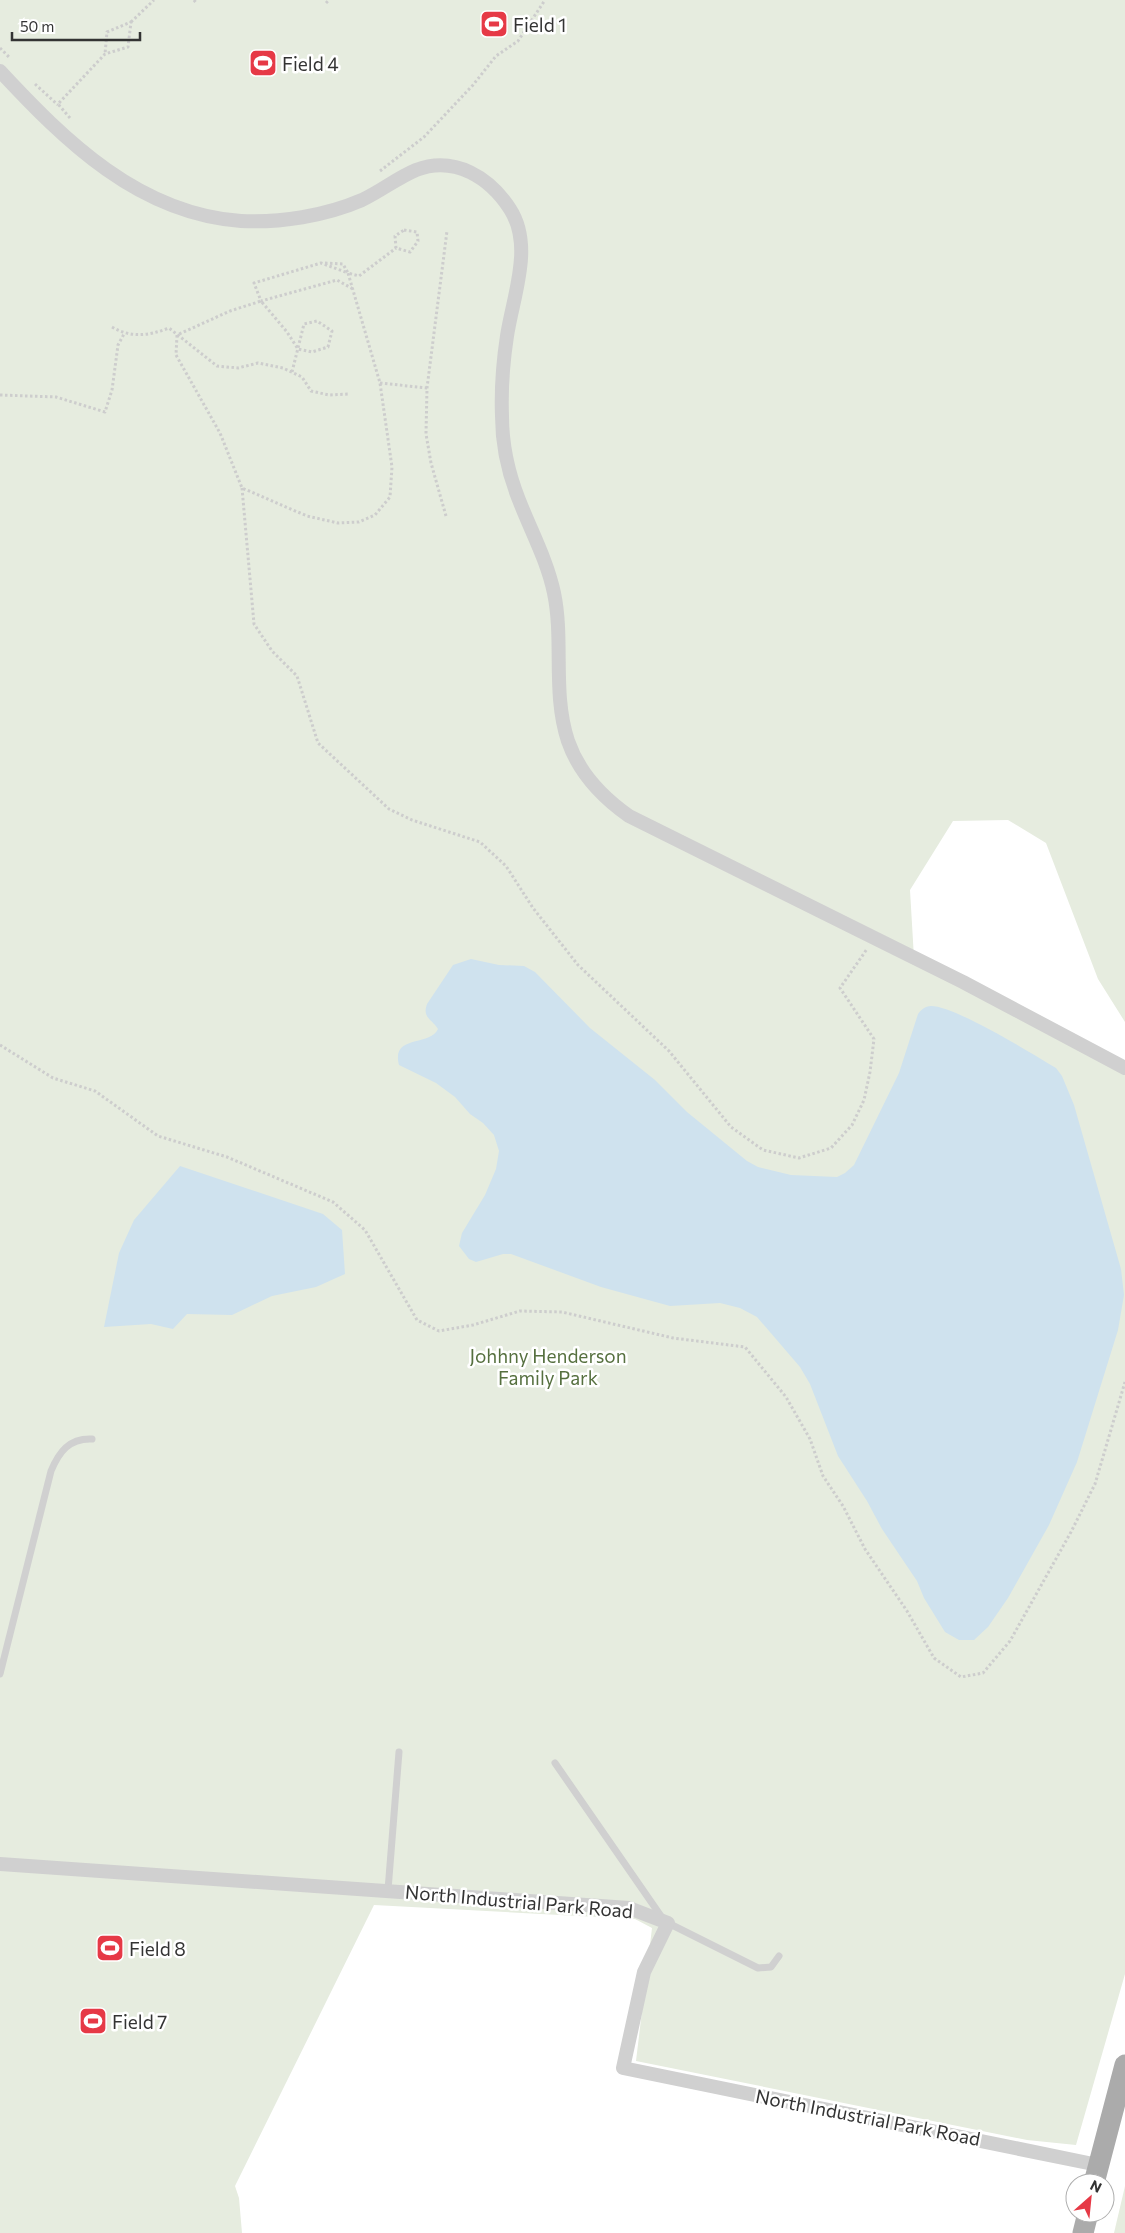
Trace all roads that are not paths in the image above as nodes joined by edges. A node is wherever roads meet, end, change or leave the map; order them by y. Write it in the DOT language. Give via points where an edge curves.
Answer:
graph roads {
  1 [pos="0,71"];
  2 [pos="1125,1068"];
  3 [pos="92,1439"];
  4 [pos="0,1674"];
  5 [pos="399,1752"];
  6 [pos="555,1763"];
  7 [pos="0,1864"];
  8 [pos="388,1890"];
  9 [pos="666,1922"];
  10 [pos="779,1956"];
  11 [pos="1125,2065"];
  12 [pos="1092,2173"];
  13 [pos="1096,2173"];
  1 -- 2 [label="street" via="77,147 109,173 144,194 201,214 240,220 282,220 323,213 362,200 420,169 441,165 463,168 482,178 512,212 521,233 522,255 502,378 502,419 518,498 553,590 559,639 560,699 567,738 586,775 629,816 963,982"];
  3 -- 4 [label="lane" via="81,1439 67,1445 58,1454 51,1471"];
  5 -- 8 [label="lane"];
  6 -- 9 [label="lane"];
  7 -- 8 [label="street, North Industrial Park Road"];
  8 -- 9 [label="street, North Industrial Park Road" via="629,1908"];
  9 -- 10 [label="lane" via="758,1968 771,1967"];
  9 -- 12 [label="street, North Industrial Park Road" via="644,1972 623,2068"];
  11 -- 13 [label="main road"];
}
